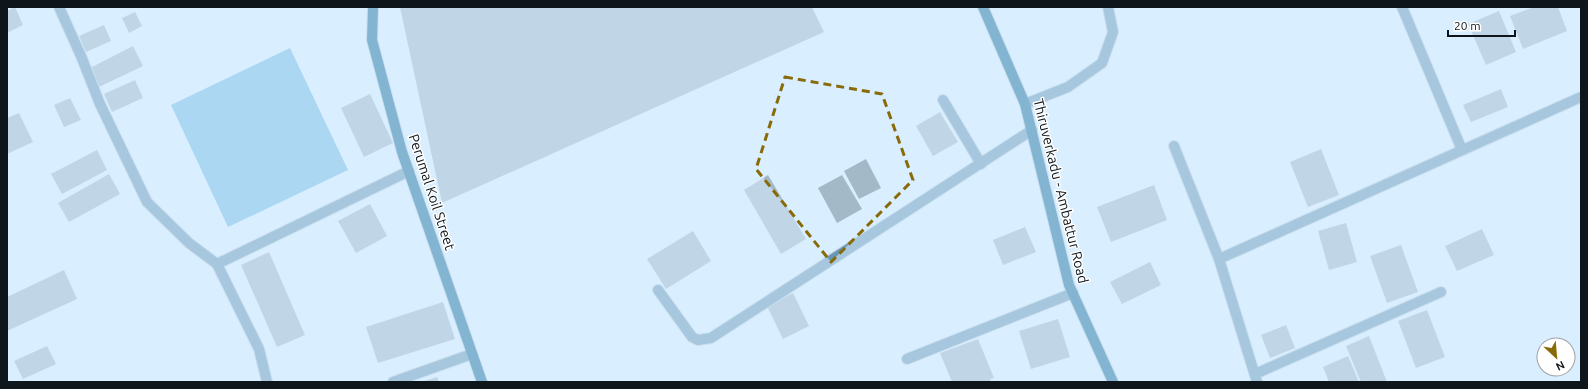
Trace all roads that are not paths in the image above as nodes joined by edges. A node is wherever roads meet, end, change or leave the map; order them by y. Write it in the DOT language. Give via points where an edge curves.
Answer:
graph roads {
  1 [pos="59,7"];
  2 [pos="373,7"];
  3 [pos="983,7"];
  4 [pos="1108,7"];
  5 [pos="1402,7"];
  6 [pos="1581,97"];
  7 [pos="943,100"];
  8 [pos="1025,104"];
  9 [pos="1032,130"];
  10 [pos="1174,146"];
  11 [pos="1462,150"];
  12 [pos="980,164"];
  13 [pos="409,171"];
  14 [pos="1219,259"];
  15 [pos="217,264"];
  16 [pos="658,290"];
  17 [pos="1441,292"];
  18 [pos="1073,293"];
  19 [pos="472,354"];
  20 [pos="907,359"];
  21 [pos="1256,378"];
  22 [pos="267,382"];
  23 [pos="393,382"];
  24 [pos="482,382"];
  25 [pos="1113,382"];
  1 -- 15 [label="street" via="100,104 147,202 189,243"];
  2 -- 13 [label="main road, Perumal Koil Street" via="372,40"];
  3 -- 8 [label="main road, Thiruverkadu - Ambattur Road"];
  4 -- 8 [label="street" via="1113,32 1102,64 1068,87"];
  5 -- 11 [label="street"];
  6 -- 11 [label="street"];
  7 -- 12 [label="street"];
  8 -- 9 [label="main road, Thiruverkadu - Ambattur Road"];
  9 -- 12 [label="street"];
  9 -- 18 [label="main road, Thiruverkadu - Ambattur Road"];
  10 -- 14 [label="street"];
  11 -- 14 [label="street"];
  12 -- 16 [label="street" via="711,338 692,338"];
  13 -- 15 [label="street"];
  13 -- 19 [label="main road, Perumal Koil Street"];
  14 -- 21 [label="street"];
  15 -- 22 [label="street" via="259,349"];
  17 -- 21 [label="street"];
  18 -- 20 [label="street"];
  18 -- 25 [label="main road, Thiruverkadu - Ambattur Road"];
  19 -- 23 [label="street"];
  19 -- 24 [label="main road, Perumal Koil Street"];
}
